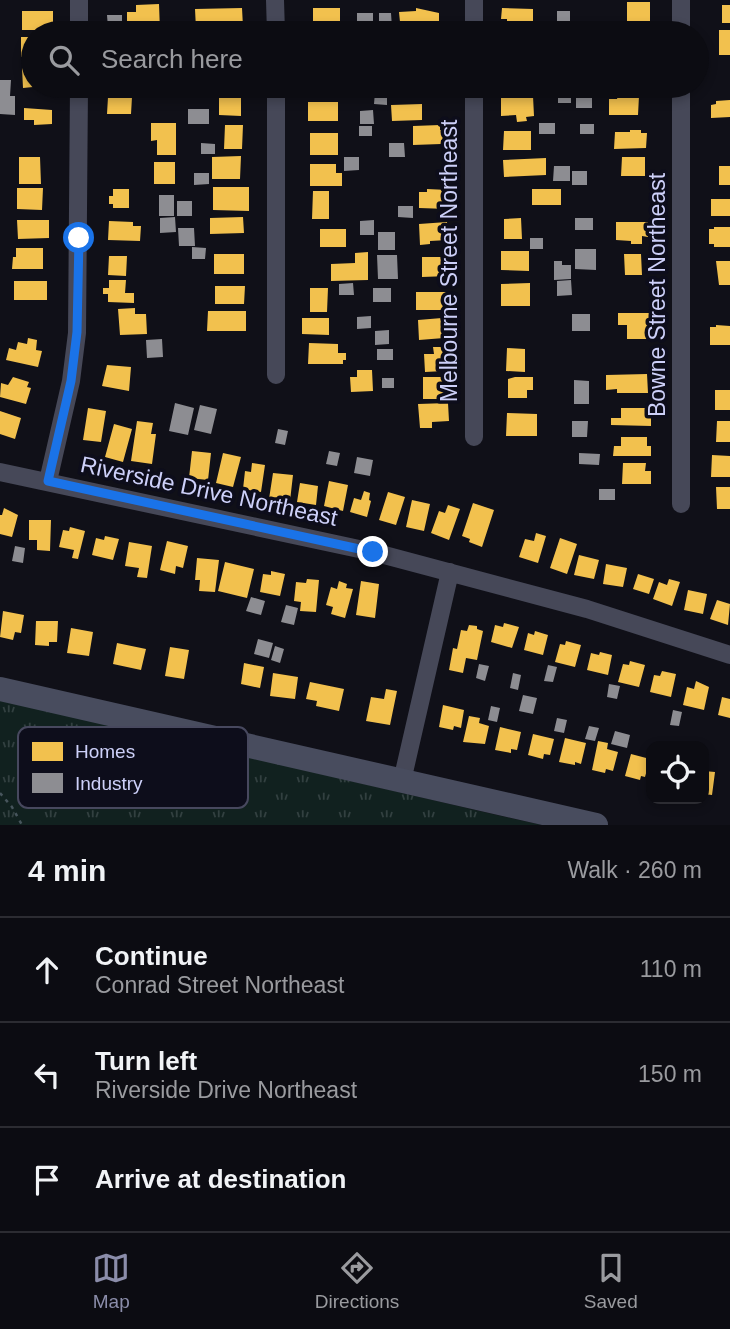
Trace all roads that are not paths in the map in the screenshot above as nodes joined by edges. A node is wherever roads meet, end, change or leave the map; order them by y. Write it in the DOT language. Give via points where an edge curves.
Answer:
graph roads {
  1 [pos="79,0"];
  2 [pos="275,0"];
  3 [pos="474,0"];
  4 [pos="681,0"];
  5 [pos="79,21"];
  6 [pos="276,21"];
  7 [pos="474,21"];
  8 [pos="681,21"];
  9 [pos="79,98"];
  10 [pos="276,98"];
  11 [pos="474,98"];
  12 [pos="681,98"];
  13 [pos="276,375"];
  14 [pos="474,437"];
  15 [pos="0,472"];
  16 [pos="48,481"];
  17 [pos="681,504"];
  18 [pos="450,572"];
  19 [pos="730,655"];
  20 [pos="0,689"];
  21 [pos="166,727"];
  22 [pos="248,746"];
  23 [pos="402,781"];
  24 [pos="596,825"];
  1 -- 5 [label="street"];
  2 -- 6 [label="street"];
  3 -- 7 [label="street"];
  4 -- 8 [label="street"];
  9 -- 16 [label="street" via="77,332"];
  10 -- 13 [label="street"];
  11 -- 14 [label="street, Melbourne Street Northeast"];
  12 -- 17 [label="street, Bowne Street Northeast"];
  15 -- 16 [label="street, Riverside Drive Northeast"];
  16 -- 18 [label="street, Riverside Drive Northeast"];
  18 -- 19 [label="street, Riverside Drive Northeast"];
  18 -- 23 [label="street"];
  20 -- 21 [label="main road"];
  22 -- 23 [label="main road"];
  23 -- 24 [label="main road"];
}
